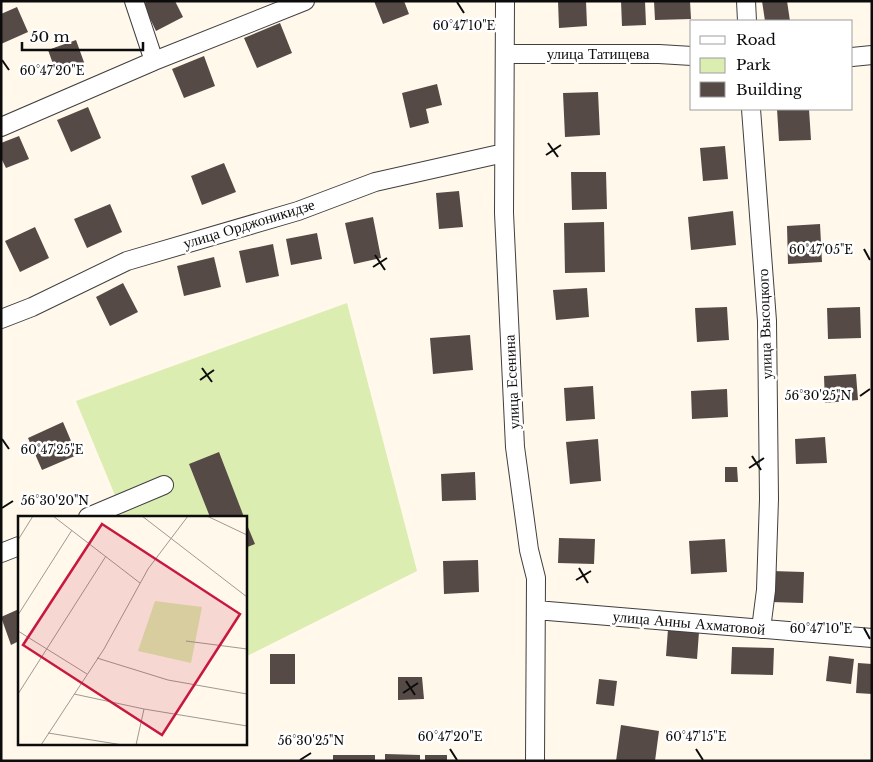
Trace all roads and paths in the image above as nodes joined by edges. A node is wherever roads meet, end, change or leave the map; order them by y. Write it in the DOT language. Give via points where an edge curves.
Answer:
graph roads {
  1 [pos="134,1"];
  2 [pos="304,1"];
  3 [pos="505,1"];
  4 [pos="746,1"];
  5 [pos="747,20"];
  6 [pos="505,54"];
  7 [pos="872,55"];
  8 [pos="690,56"];
  9 [pos="853,57"];
  10 [pos="154,60"];
  11 [pos="751,110"];
  12 [pos="1,126"];
  13 [pos="504,153"];
  14 [pos="1,319"];
  15 [pos="164,485"];
  16 [pos="90,516"];
  17 [pos="18,546"];
  18 [pos="1,553"];
  19 [pos="536,610"];
  20 [pos="761,629"];
  21 [pos="872,638"];
  22 [pos="535,761"];
  1 -- 10 [label="street"];
  2 -- 10 [label="street"];
  3 -- 6 [label="street, улица Есенина"];
  4 -- 5 [label="street"];
  6 -- 8 [label="street, улица Татищева"];
  6 -- 13 [label="street, улица Есенина"];
  7 -- 9 [label="street"];
  10 -- 12 [label="street"];
  11 -- 20 [label="street, улица Высоцкого" via="767,321 769,499 766,590"];
  13 -- 14 [label="street, улица Орджоникидзе" via="375,182 298,211 127,261"];
  13 -- 19 [label="street, улица Есенина" via="515,447 536,578"];
  15 -- 16 [label="street"];
  17 -- 18 [label="street"];
  19 -- 20 [label="street, улица Анны Ахматовой"];
  19 -- 22 [label="street, улица Есенина"];
  20 -- 21 [label="street, улица Анны Ахматовой"];
}
